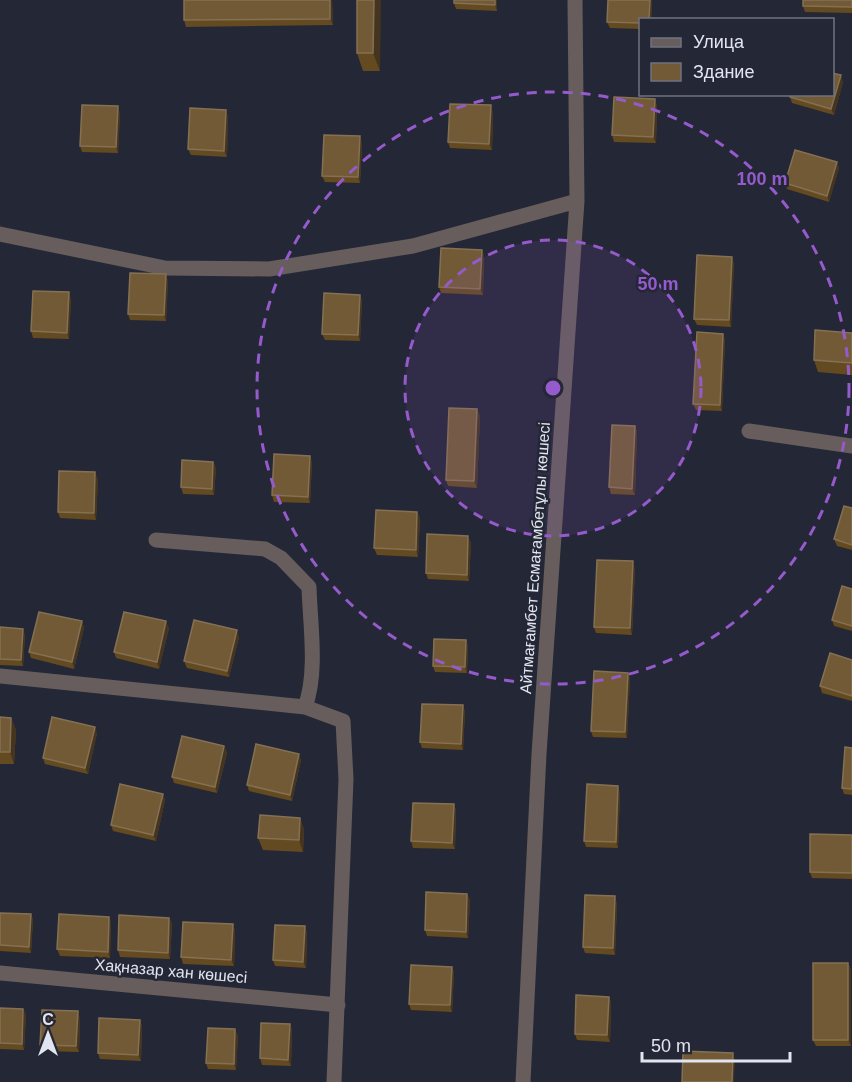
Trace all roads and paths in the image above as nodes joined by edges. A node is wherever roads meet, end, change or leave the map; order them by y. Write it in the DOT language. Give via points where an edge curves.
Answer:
graph roads {
  1 [pos="574,0"];
  2 [pos="577,201"];
  3 [pos="0,234"];
  4 [pos="748,431"];
  5 [pos="852,446"];
  6 [pos="156,540"];
  7 [pos="0,676"];
  8 [pos="305,707"];
  9 [pos="0,973"];
  10 [pos="338,1005"];
  11 [pos="334,1082"];
  12 [pos="523,1082"];
  1 -- 2 [label="street, Айтмағамбет Есмағамбетұлы көшесі"];
  2 -- 3 [label="street" via="413,246 269,269 165,268"];
  2 -- 12 [label="street, Айтмағамбет Есмағамбетұлы көшесі" via="539,754"];
  4 -- 5 [label="street"];
  6 -- 8 [label="street" via="265,549 281,558 309,586 312,672"];
  7 -- 8 [label="street"];
  8 -- 10 [label="street" via="343,721 346,779"];
  9 -- 10 [label="street, Хақназар хан көшесі"];
  10 -- 11 [label="street"];
}
